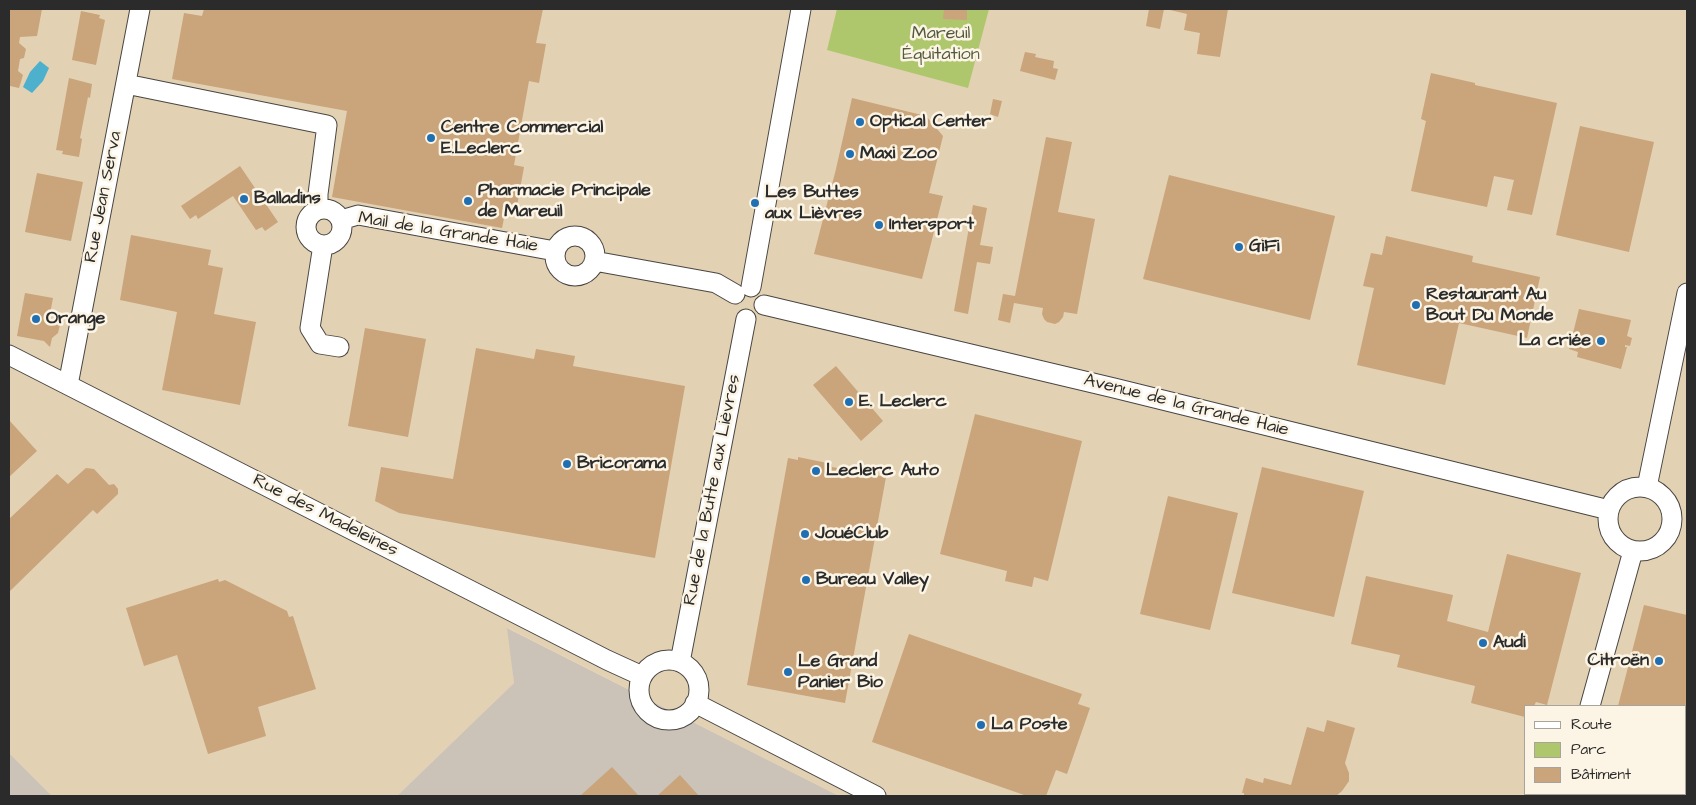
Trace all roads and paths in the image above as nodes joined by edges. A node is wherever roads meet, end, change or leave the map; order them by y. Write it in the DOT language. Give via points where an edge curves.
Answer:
graph roads {
  1 [pos="140,9"];
  2 [pos="801,9"];
  3 [pos="126,84"];
  4 [pos="318,210"];
  5 [pos="341,220"];
  6 [pos="323,245"];
  7 [pos="555,251"];
  8 [pos="594,261"];
  9 [pos="743,291"];
  10 [pos="1687,293"];
  11 [pos="764,305"];
  12 [pos="746,319"];
  13 [pos="339,347"];
  14 [pos="9,355"];
  15 [pos="68,385"];
  16 [pos="1647,487"];
  17 [pos="1608,510"];
  18 [pos="1633,551"];
  19 [pos="680,662"];
  20 [pos="642,676"];
  21 [pos="695,704"];
  22 [pos="1590,705"];
  23 [pos="876,796"];
  1 -- 3 [label="street, Rue Jean Serva"];
  2 -- 9 [label="street"];
  3 -- 4 [label="street" via="327,124"];
  3 -- 15 [label="street, Rue Jean Serva"];
  4 -- 5 [label="street" via="334,211"];
  4 -- 6 [label="street" via="308,218 306,230 312,241"];
  5 -- 6 [label="street" via="339,237 330,245"];
  5 -- 7 [label="street, Mail de la Grande Haie" via="358,215"];
  6 -- 13 [label="street" via="310,328 320,344"];
  7 -- 8 [label="street" via="558,267 572,276 583,274"];
  7 -- 8 [label="street" via="566,237 579,236 594,248"];
  8 -- 9 [label="street" via="716,283"];
  9 -- 11 [label="street" via="759,292"];
  9 -- 12 [label="street" via="732,305 736,314"];
  10 -- 16 [label="street"];
  11 -- 12 [label="street" via="756,317"];
  11 -- 17 [label="street, Avenue de la Grande Haie"];
  12 -- 19 [label="street, Rue de la Butte aux Lièvres"];
  14 -- 15 [label="street, Rue des Madeleines"];
  15 -- 20 [label="street, Rue des Madeleines"];
  16 -- 17 [label="street" via="1637,486 1619,494"];
  16 -- 18 [label="street" via="1667,502 1672,526 1662,543 1648,550"];
  17 -- 18 [label="street" via="1607,520 1615,540"];
  18 -- 22 [label="street"];
  19 -- 20 [label="street" via="663,660 654,663"];
  19 -- 21 [label="street" via="689,667 697,679"];
  20 -- 21 [label="street" via="639,685 642,704 656,717 674,719 690,711"];
  21 -- 23 [label="street"];
}
